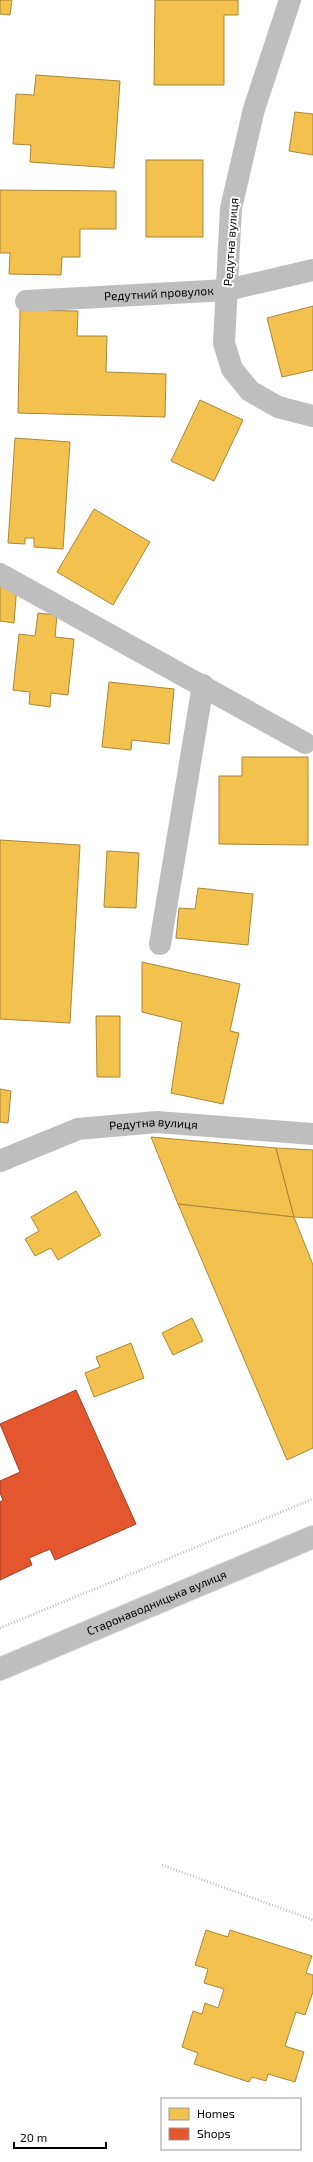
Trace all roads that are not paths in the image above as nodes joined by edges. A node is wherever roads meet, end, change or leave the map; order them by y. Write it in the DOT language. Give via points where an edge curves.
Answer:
graph roads {
  1 [pos="290,0"];
  2 [pos="313,270"];
  3 [pos="227,290"];
  4 [pos="26,301"];
  5 [pos="313,416"];
  6 [pos="0,574"];
  7 [pos="203,685"];
  8 [pos="304,743"];
  9 [pos="160,944"];
  10 [pos="313,1134"];
  11 [pos="0,1161"];
  12 [pos="313,1537"];
  13 [pos="0,1669"];
  1 -- 3 [label="street, Редутна вулиця" via="254,108 231,208"];
  2 -- 3 [label="street, Редутний провулок"];
  3 -- 4 [label="street, Редутний провулок"];
  3 -- 5 [label="street, Редутна вулиця" via="224,343 232,369 250,391 278,407"];
  6 -- 7 [label="street"];
  7 -- 8 [label="street"];
  7 -- 9 [label="street"];
  10 -- 11 [label="street, Редутна вулиця" via="157,1122 86,1128"];
  12 -- 13 [label="street, Старонаводницька вулиця"];
}
